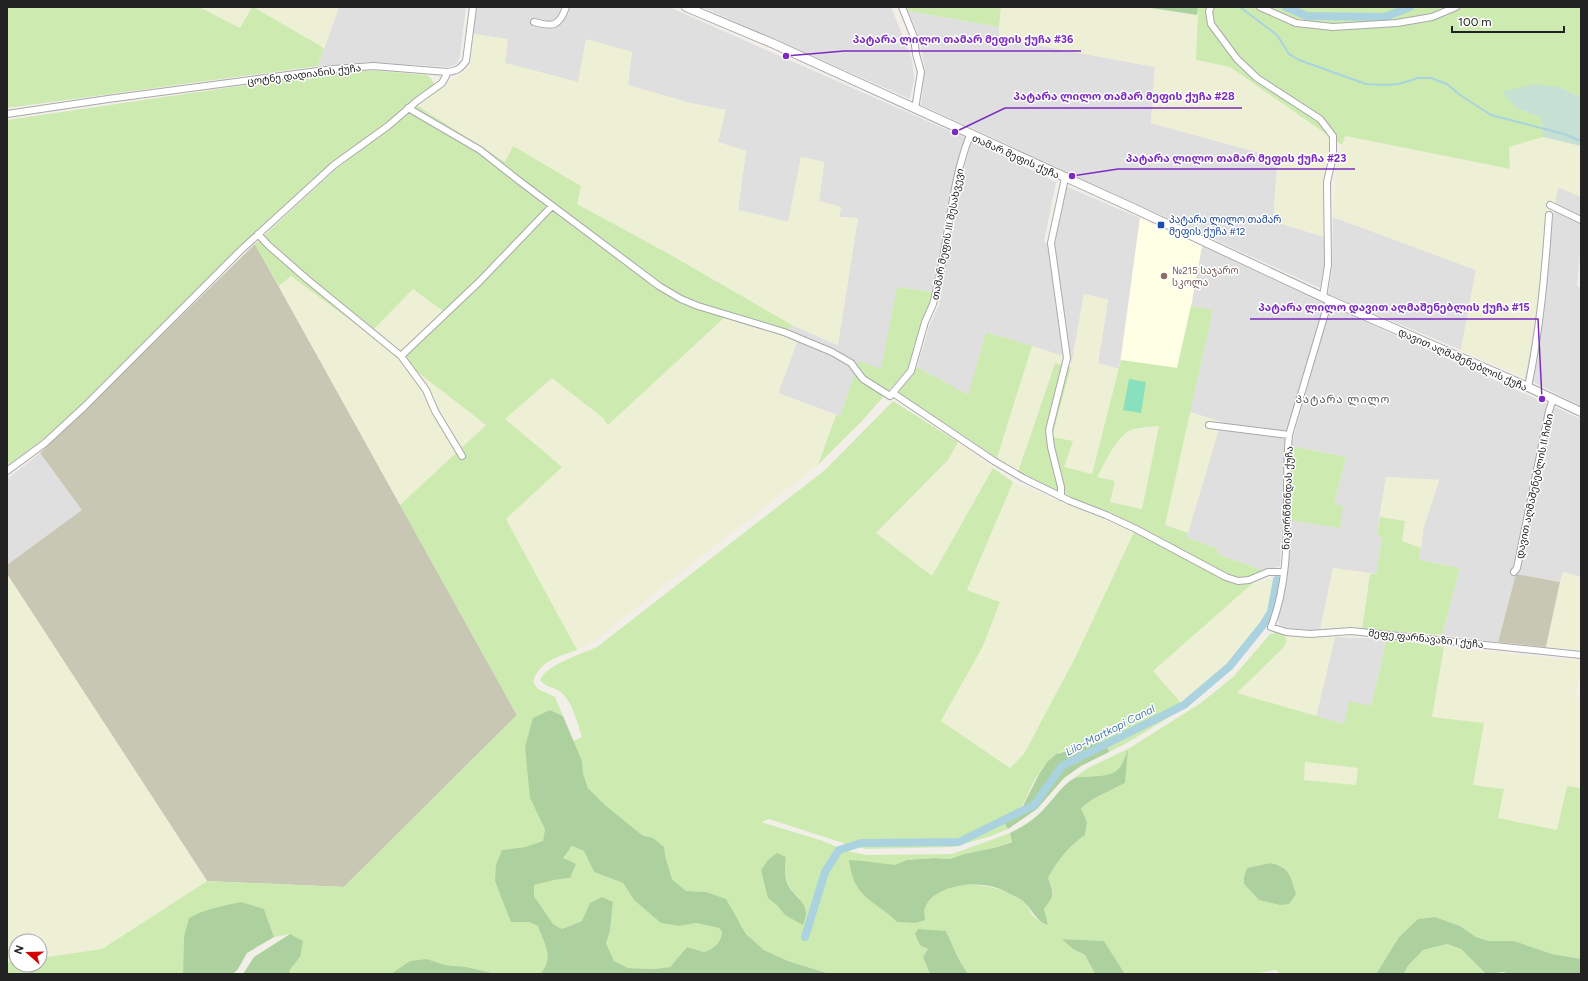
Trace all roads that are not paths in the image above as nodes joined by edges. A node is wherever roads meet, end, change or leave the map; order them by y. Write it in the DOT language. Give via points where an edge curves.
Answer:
graph roads {
  1 [pos="473,7"];
  2 [pos="566,7"];
  3 [pos="686,7"];
  4 [pos="902,7"];
  5 [pos="1211,7"];
  6 [pos="1260,7"];
  7 [pos="1456,7"];
  8 [pos="534,22"];
  9 [pos="447,72"];
  10 [pos="408,108"];
  11 [pos="915,109"];
  12 [pos="7,114"];
  13 [pos="970,135"];
  14 [pos="1065,178"];
  15 [pos="1550,205"];
  16 [pos="552,206"];
  17 [pos="1549,215"];
  18 [pos="1581,220"];
  19 [pos="258,234"];
  20 [pos="1326,299"];
  21 [pos="401,356"];
  22 [pos="1528,387"];
  23 [pos="891,394"];
  24 [pos="1553,399"];
  25 [pos="1581,412"];
  26 [pos="1209,425"];
  27 [pos="1289,435"];
  28 [pos="462,456"];
  29 [pos="7,471"];
  30 [pos="1061,497"];
  31 [pos="1284,572"];
  32 [pos="1514,572"];
  33 [pos="1271,627"];
  34 [pos="1581,655"];
  1 -- 9 [label="street, ცოტნე დადიანის ქუჩა" via="466,61 455,72"];
  2 -- 8 [label="street" via="562,19 554,24"];
  3 -- 11 [label="street, თამარ მეფის ქუჩა" via="774,44"];
  4 -- 11 [label="street" via="914,37 921,72"];
  5 -- 20 [label="street, ნიკორწმინდას ქუჩა" via="1211,24 1237,59 1257,78 1320,119 1332,136 1333,156 1327,182"];
  6 -- 7 [label="street" via="1296,23 1333,27 1397,23 1432,17"];
  9 -- 10 [label="street" via="442,83"];
  9 -- 12 [label="street, ცოტნე დადიანის ქუჩა" via="373,66 333,69"];
  10 -- 16 [label="street" via="480,150"];
  10 -- 19 [label="street" via="388,126 334,165"];
  11 -- 13 [label="street, თამარ მეფის ქუჩა"];
  13 -- 14 [label="street, თამარ მეფის ქუჩა"];
  13 -- 23 [label="street, თამარ მეფის III შესახვევი" via="957,184 934,304 925,322 911,371"];
  14 -- 20 [label="street, თამარ მეფის ქუჩა"];
  14 -- 30 [label="street" via="1051,243 1067,358 1049,430"];
  15 -- 18 [label="street"];
  16 -- 21 [label="street" via="479,282"];
  16 -- 23 [label="street" via="659,286 681,299 784,332 832,352 851,363 863,379"];
  17 -- 22 [label="street" via="1544,283"];
  19 -- 21 [label="street" via="308,280"];
  19 -- 29 [label="street" via="84,407 45,443"];
  20 -- 22 [label="street, დავით აღმაშენებლის ქუჩა"];
  20 -- 27 [label="street, ნიკორწმინდას ქუჩა"];
  21 -- 28 [label="street" via="426,390 435,411"];
  22 -- 24 [label="street, დავით აღმაშენებლის ქუჩა"];
  23 -- 30 [label="street" via="994,461"];
  24 -- 25 [label="street, დავით აღმაშენებლის ქუჩა"];
  24 -- 32 [label="street, დავით აღმაშენებლის II ჩიხი" via="1517,568"];
  26 -- 27 [label="street"];
  27 -- 31 [label="street, ნიკორწმინდას ქუჩა"];
  30 -- 31 [label="street" via="1136,528 1226,577 1238,581 1249,580 1268,572"];
  31 -- 33 [label="street, ნიკორწმინდას ქუჩა" via="1279,608"];
  33 -- 34 [label="street, მეფე ფარნავაზი I ქუჩა" via="1286,632 1310,634 1351,631"];
}
